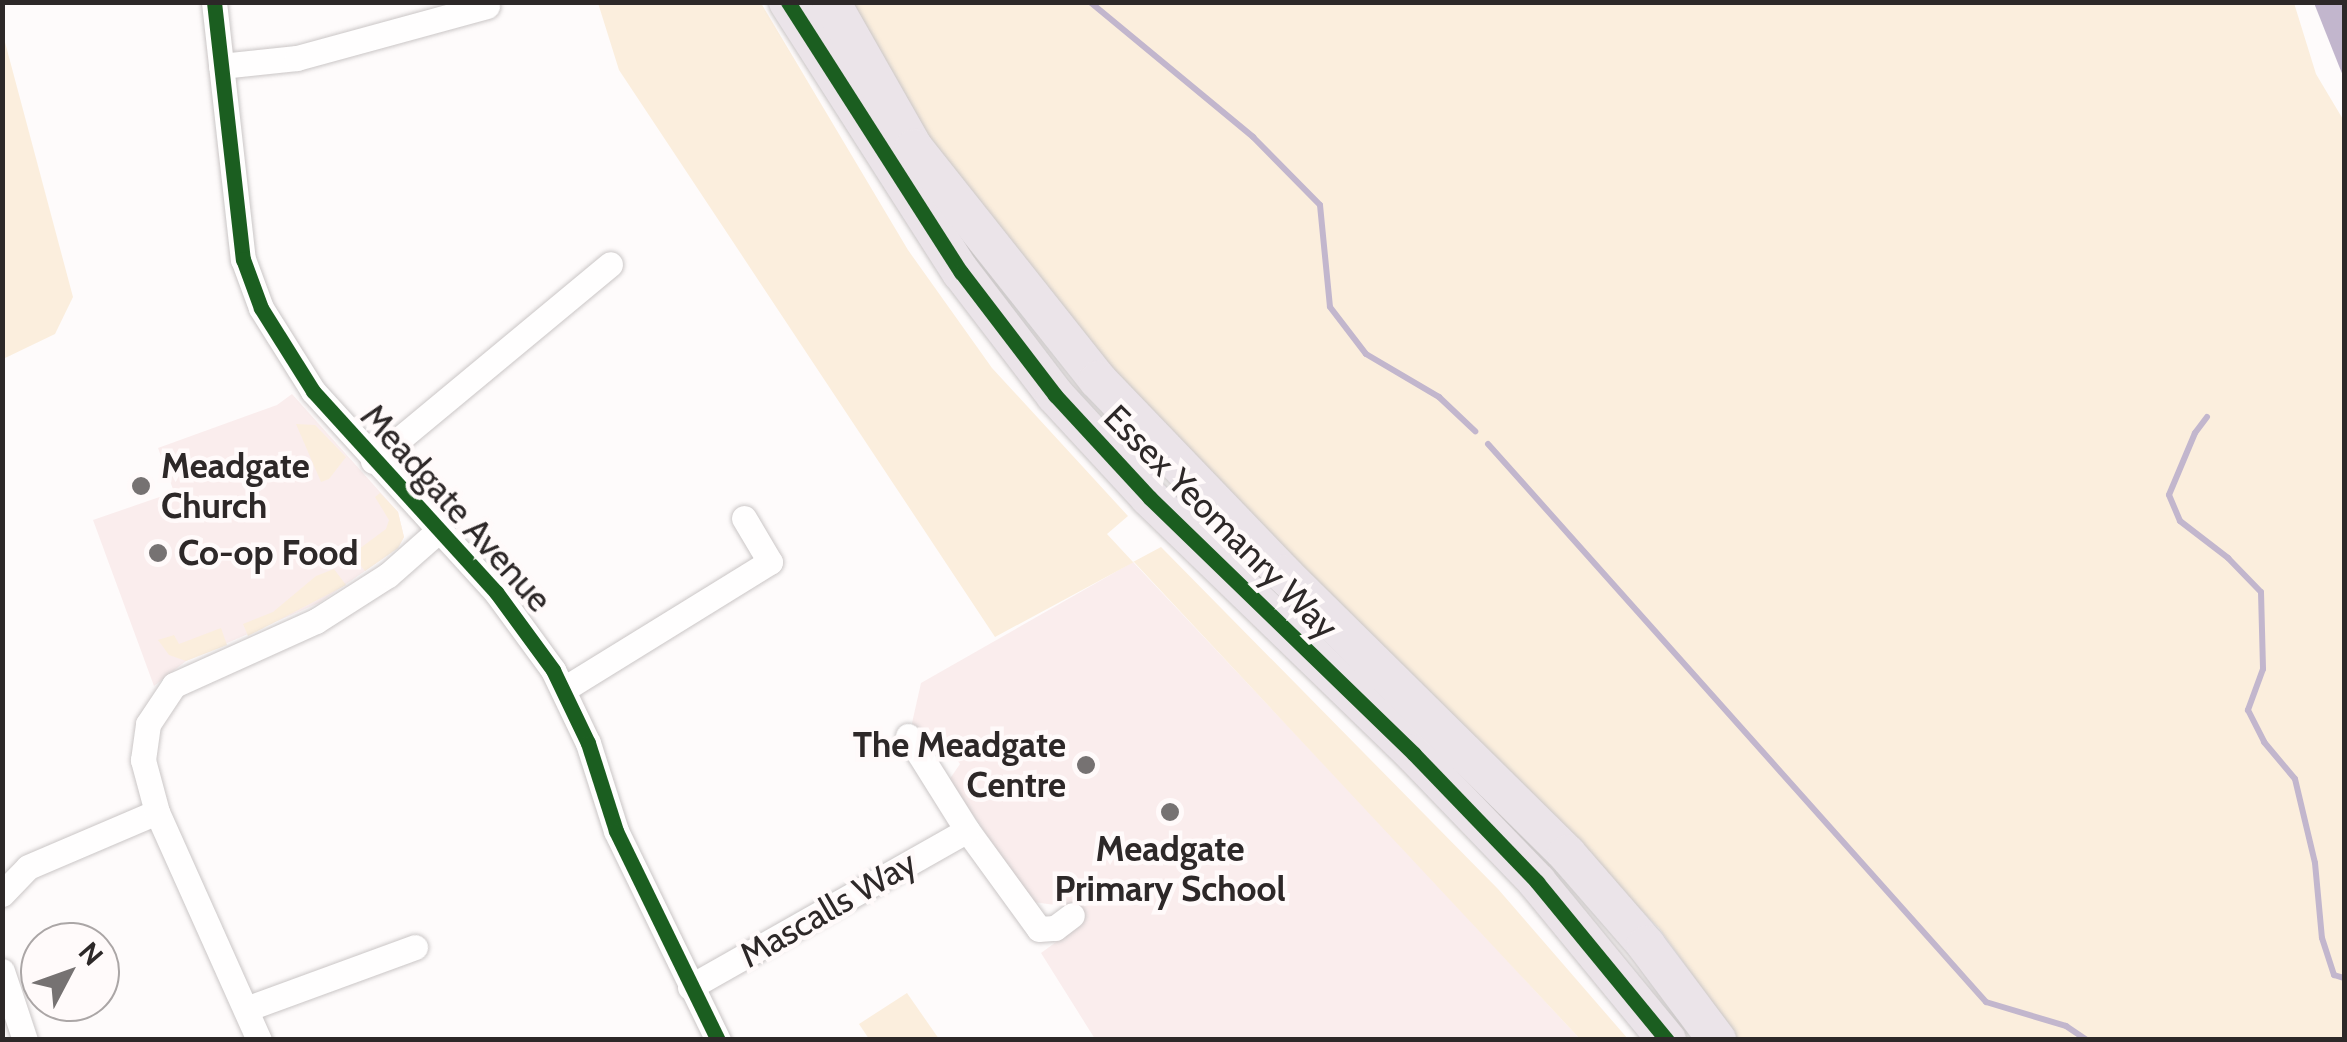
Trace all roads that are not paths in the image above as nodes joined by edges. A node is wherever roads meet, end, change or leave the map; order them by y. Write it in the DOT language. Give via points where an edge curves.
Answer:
graph roads {
  1 [pos="214,2"];
  2 [pos="788,2"];
  3 [pos="832,2"];
  4 [pos="487,6"];
  5 [pos="220,66"];
  6 [pos="610,264"];
  7 [pos="374,461"];
  8 [pos="744,518"];
  9 [pos="439,530"];
  10 [pos="564,689"];
  11 [pos="908,736"];
  12 [pos="157,812"];
  13 [pos="967,830"];
  14 [pos="2,894"];
  15 [pos="1072,914"];
  16 [pos="415,946"];
  17 [pos="2,971"];
  18 [pos="690,987"];
  19 [pos="246,1009"];
  20 [pos="25,1040"];
  21 [pos="258,1040"];
  22 [pos="718,1040"];
  23 [pos="1667,1040"];
  24 [pos="1717,1040"];
  1 -- 5 [label="street, Meadgate Avenue"];
  2 -- 23 [label="main road, Essex Yeomanry Way" via="950,257 1055,395 1536,882"];
  3 -- 24 [label="main road, Essex Yeomanry Way" via="914,148 1098,380 1567,854"];
  4 -- 5 [label="street" via="297,58"];
  5 -- 7 [label="street, Meadgate Avenue" via="248,278 294,368"];
  6 -- 7 [label="street, Meadgate Avenue"];
  7 -- 9 [label="street, Meadgate Avenue"];
  8 -- 10 [label="street" via="770,562"];
  9 -- 10 [label="street, Meadgate Avenue" via="525,628"];
  9 -- 12 [label="street" via="388,575 316,621 174,684 154,709 144,739"];
  10 -- 18 [label="street, Meadgate Avenue" via="616,832"];
  11 -- 13 [label="street"];
  12 -- 14 [label="street" via="28,867"];
  12 -- 19 [label="street"];
  13 -- 15 [label="street" via="1039,929 1054,928"];
  13 -- 18 [label="street, Mascalls Way"];
  16 -- 19 [label="street"];
  17 -- 20 [label="street"];
  18 -- 22 [label="street, Meadgate Avenue"];
  19 -- 21 [label="street"];
}
